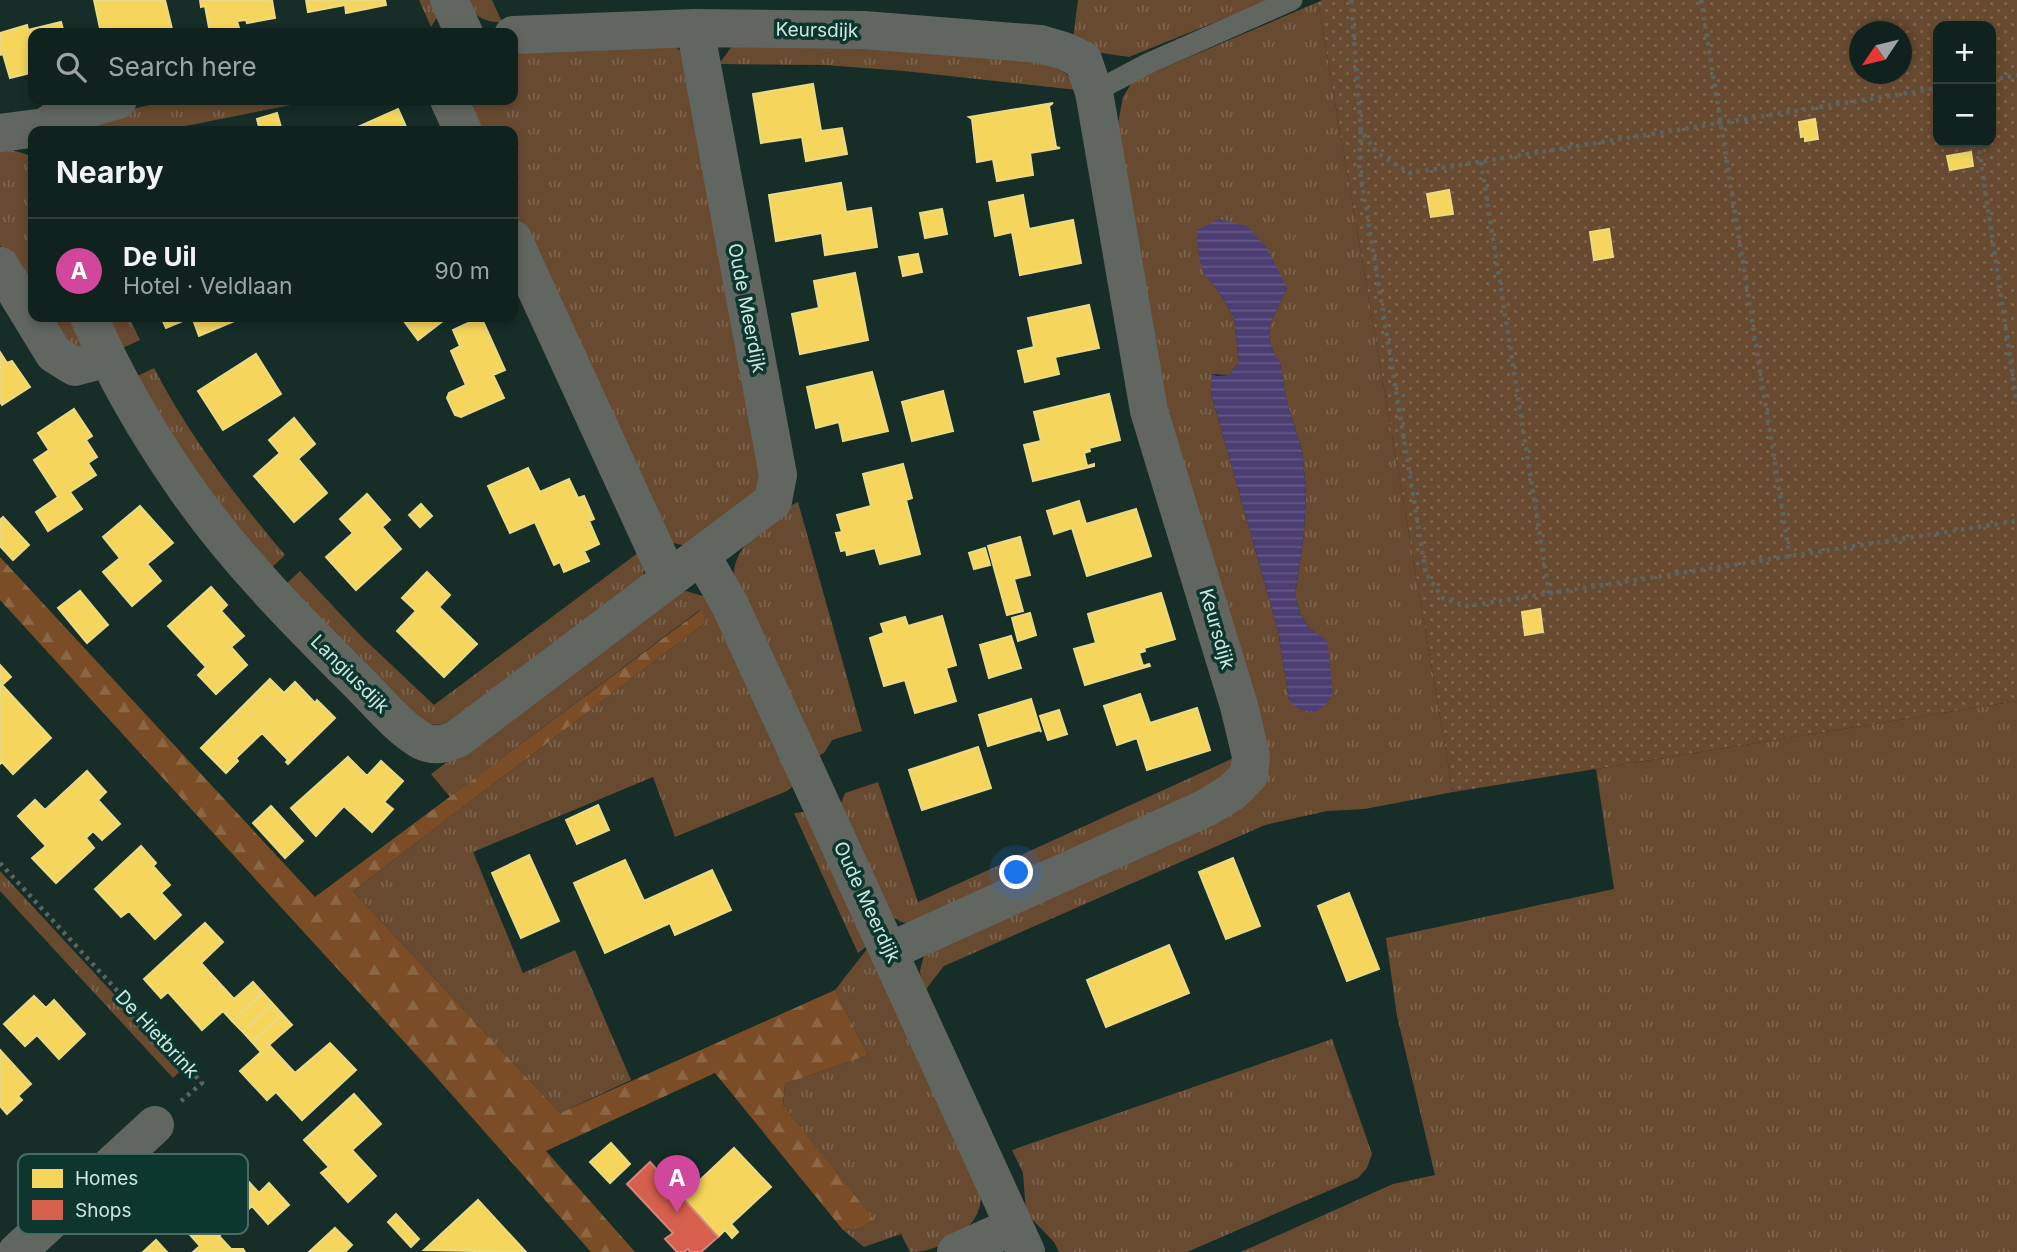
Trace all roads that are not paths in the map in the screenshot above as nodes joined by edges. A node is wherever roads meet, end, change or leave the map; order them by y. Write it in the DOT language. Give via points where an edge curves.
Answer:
graph roads {
  1 [pos="449,0"];
  2 [pos="1292,0"];
  3 [pos="695,27"];
  4 [pos="462,28"];
  5 [pos="518,35"];
  6 [pos="1094,92"];
  7 [pos="100,105"];
  8 [pos="451,105"];
  9 [pos="48,126"];
  10 [pos="461,126"];
  11 [pos="28,130"];
  12 [pos="0,133"];
  13 [pos="518,250"];
  14 [pos="0,266"];
  15 [pos="28,312"];
  16 [pos="34,322"];
  17 [pos="91,322"];
  18 [pos="108,358"];
  19 [pos="701,555"];
  20 [pos="669,579"];
  21 [pos="890,951"];
  22 [pos="155,1125"];
  23 [pos="123,1154"];
  24 [pos="37,1234"];
  25 [pos="1020,1239"];
  26 [pos="17,1252"];
  27 [pos="956,1252"];
  1 -- 4 [label="street"];
  2 -- 6 [label="lane"];
  3 -- 5 [label="street, Keursdijk"];
  3 -- 6 [label="street, Keursdijk" via="864,30 1040,44 1083,60"];
  3 -- 19 [label="street, Oude Meerdijk" via="778,475 773,501"];
  6 -- 21 [label="street, Keursdijk" via="1149,411 1242,717 1251,756 1249,775 1206,808"];
  7 -- 9 [label="street" via="59,117"];
  8 -- 10 [label="street"];
  11 -- 12 [label="street"];
  13 -- 20 [label="street"];
  14 -- 15 [label="street"];
  16 -- 18 [label="street" via="54,354 75,367"];
  17 -- 18 [label="street, Langiusdijk"];
  18 -- 20 [label="street, Langiusdijk" via="182,483 225,541 304,628 421,740 438,746 457,739"];
  19 -- 20 [label="street, Oude Meerdijk"];
  19 -- 21 [label="street, Oude Meerdijk" via="729,603"];
  21 -- 25 [label="street, Oude Meerdijk"];
  22 -- 23 [label="street"];
  24 -- 26 [label="street"];
  25 -- 27 [label="street"];
}
